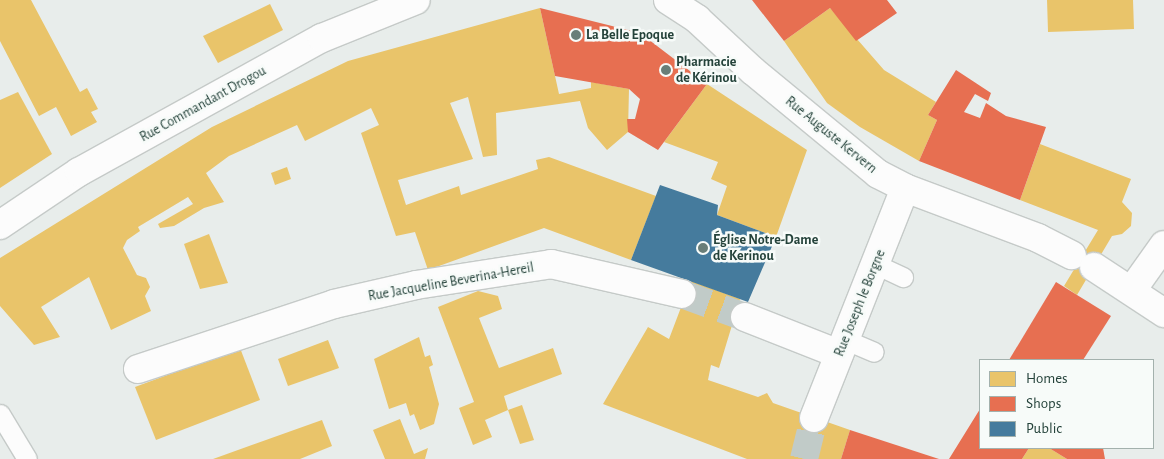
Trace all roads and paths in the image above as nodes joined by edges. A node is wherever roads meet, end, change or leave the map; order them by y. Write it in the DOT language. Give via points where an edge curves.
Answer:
graph roads {
  1 [pos="416,0"];
  2 [pos="668,0"];
  3 [pos="905,188"];
  4 [pos="0,225"];
  5 [pos="1164,246"];
  6 [pos="875,264"];
  7 [pos="903,277"];
  8 [pos="1132,290"];
  9 [pos="682,294"];
  10 [pos="1164,313"];
  11 [pos="745,317"];
  12 [pos="843,347"];
  13 [pos="874,352"];
  14 [pos="138,369"];
  15 [pos="0,414"];
  16 [pos="814,418"];
  17 [pos="27,459"];
  1 -- 4 [label="street, Rue Commandant Drogou" via="322,38 79,172"];
  2 -- 3 [label="street, Rue Auguste Kervern" via="697,19 861,163"];
  3 -- 6 [label="street, Rue Joseph le Borgne"];
  3 -- 8 [label="street, Rue Auguste Kervern" via="1038,238"];
  5 -- 8 [label="street"];
  6 -- 7 [label="lane"];
  6 -- 12 [label="street, Rue Joseph le Borgne"];
  8 -- 10 [label="street, Rue Auguste Kervern"];
  9 -- 14 [label="street, Rue Jacqueline Beverina-Hereil" via="551,264 416,285 334,304"];
  11 -- 12 [label="street"];
  12 -- 13 [label="lane"];
  12 -- 16 [label="street, Rue Joseph le Borgne"];
  15 -- 17 [label="lane"];
}
